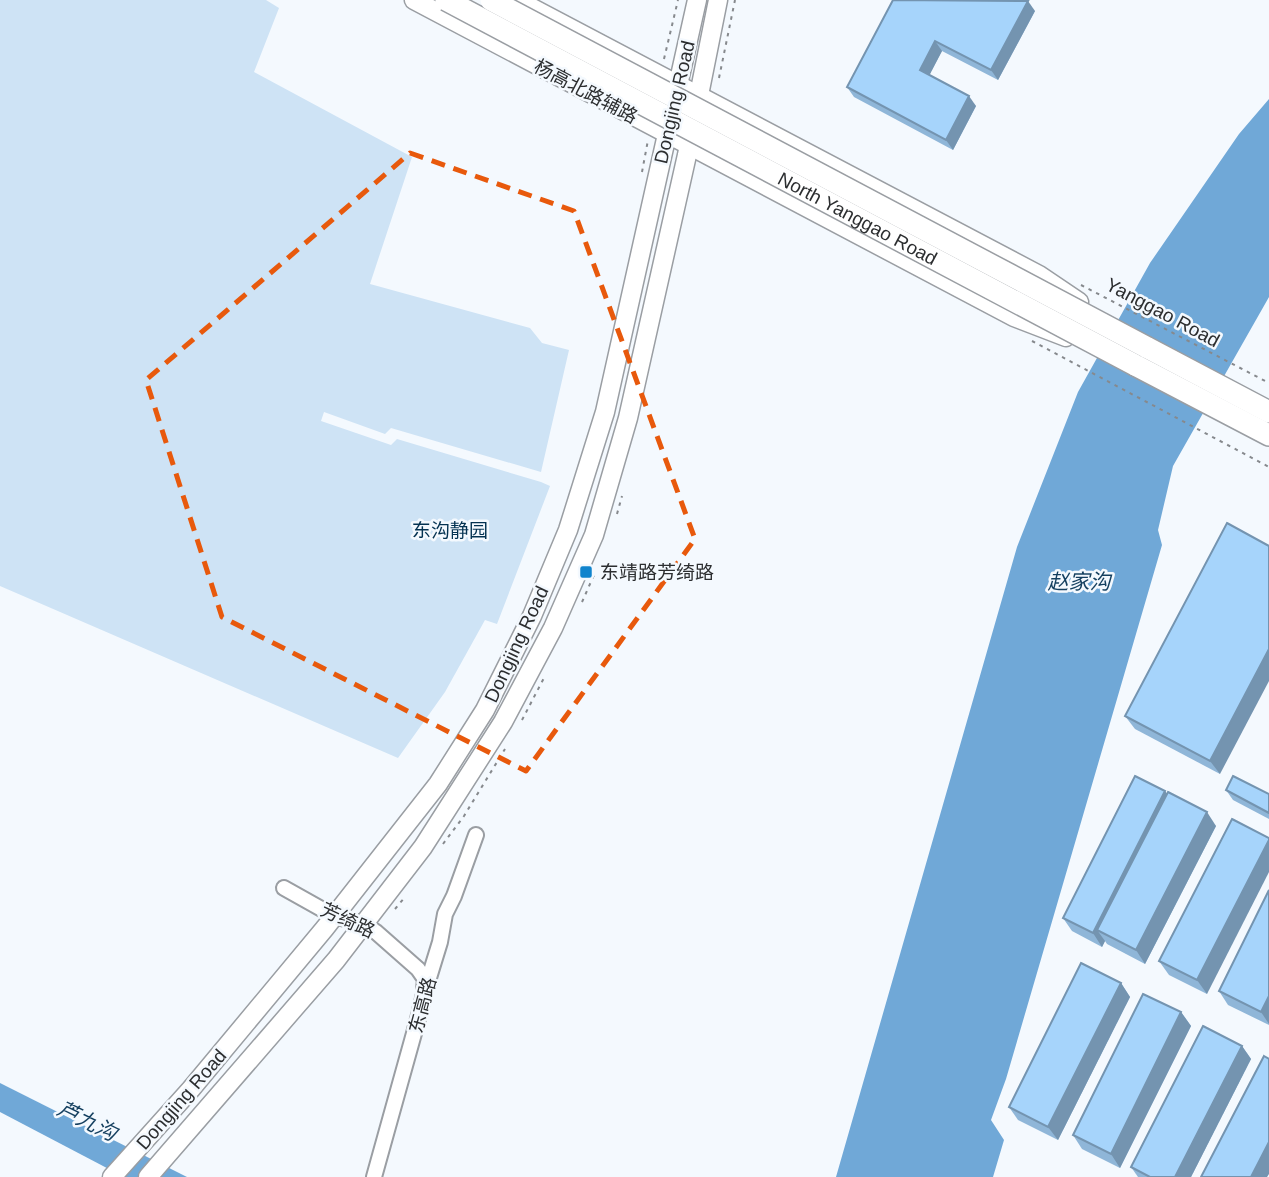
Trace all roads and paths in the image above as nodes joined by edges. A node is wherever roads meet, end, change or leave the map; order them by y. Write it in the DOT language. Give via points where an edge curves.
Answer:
graph roads {
  1 [pos="414,0"];
  2 [pos="446,0"];
  3 [pos="491,0"];
  4 [pos="517,0"];
  5 [pos="678,0"];
  6 [pos="697,0"];
  7 [pos="718,0"];
  8 [pos="662,76"];
  9 [pos="678,85"];
  10 [pos="700,88"];
  11 [pos="660,134"];
  12 [pos="690,145"];
  13 [pos="642,174"];
  14 [pos="1079,284"];
  15 [pos="1023,336"];
  16 [pos="1141,356"];
  17 [pos="1269,383"];
  18 [pos="1269,412"];
  19 [pos="1269,435"];
  20 [pos="1269,467"];
  21 [pos="476,835"];
  22 [pos="284,888"];
  23 [pos="334,916"];
  24 [pos="364,924"];
  25 [pos="424,994"];
  26 [pos="112,1177"];
  27 [pos="148,1177"];
  28 [pos="373,1177"];
  1 -- 11 [label="main road, 杨高北路辅路"];
  2 -- 16 [label="highway, North Yanggao Road, bridge"];
  3 -- 16 [label="highway, North Yanggao Road, bridge"];
  4 -- 8 [label="main road"];
  5 -- 8 [label="path"];
  6 -- 9 [label="main road, Dongjing Road"];
  7 -- 10 [label="main road, Dongjing Road"];
  8 -- 9 [label="main road"];
  9 -- 10 [label="main road"];
  9 -- 11 [label="main road, Dongjing Road"];
  10 -- 12 [label="main road, Dongjing Road"];
  10 -- 16 [label="main road, bridge" via="877,191 1039,275"];
  11 -- 12 [label="main road, 杨高北路辅路"];
  11 -- 13 [label="path"];
  11 -- 23 [label="main road, Dongjing Road" via="605,412 568,530 485,710 438,784"];
  12 -- 16 [label="main road, 杨高北路辅路, bridge" via="1014,317"];
  12 -- 24 [label="main road, Dongjing Road" via="628,418 589,547 503,722 423,847"];
  14 -- 17 [label="path, Yanggao Road"];
  15 -- 20 [label="path"];
  16 -- 18 [label="highway, North Yanggao Road"];
  16 -- 19 [label="highway, North Yanggao Road"];
  21 -- 25 [label="street, 东高路" via="445,914"];
  22 -- 23 [label="street, 芳绮路"];
  23 -- 24 [label="street, 芳绮路"];
  23 -- 26 [label="main road, Dongjing Road"];
  24 -- 25 [label="street, 芳绮路" via="418,969 425,979"];
  24 -- 27 [label="main road, Dongjing Road"];
  25 -- 28 [label="street, 东高路"];
}
